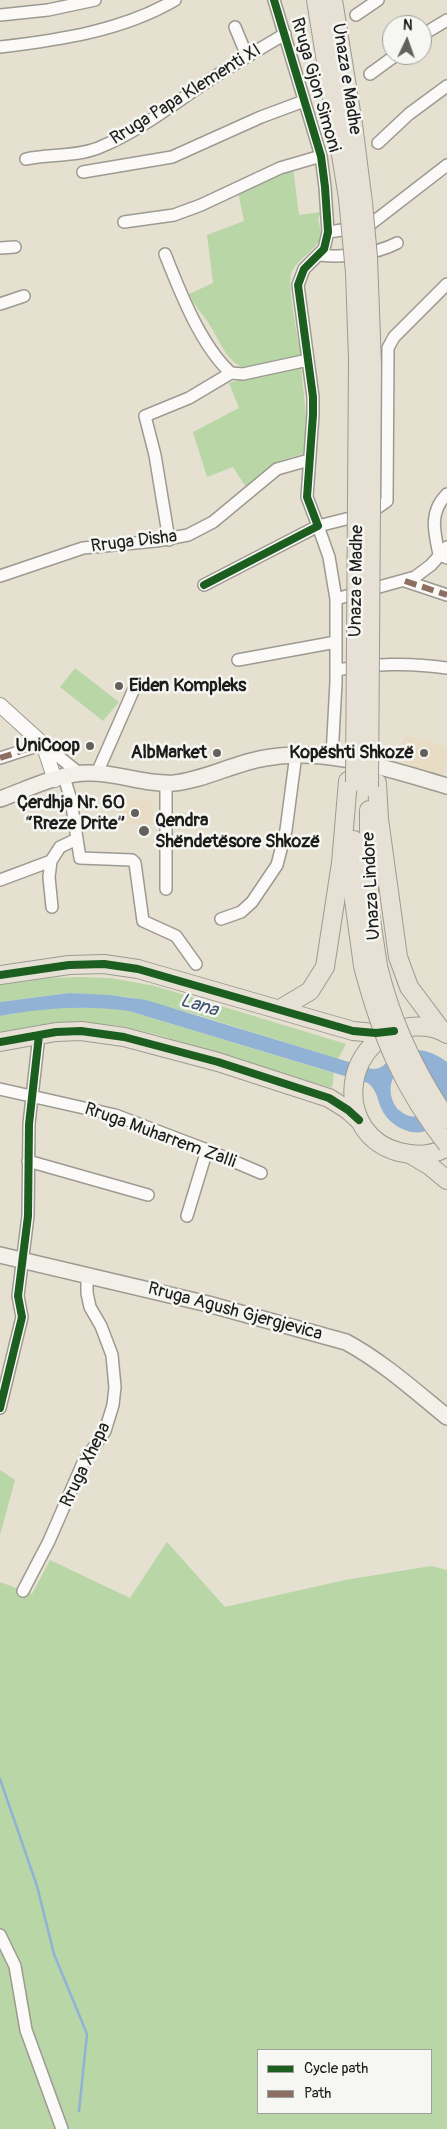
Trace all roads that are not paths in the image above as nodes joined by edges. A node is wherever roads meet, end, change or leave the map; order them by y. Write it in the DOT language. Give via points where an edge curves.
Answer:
graph roads {
  1 [pos="95,0"];
  2 [pos="175,0"];
  3 [pos="274,0"];
  4 [pos="316,0"];
  5 [pos="333,0"];
  6 [pos="378,0"];
  7 [pos="356,15"];
  8 [pos="0,16"];
  9 [pos="447,20"];
  10 [pos="235,27"];
  11 [pos="432,29"];
  12 [pos="285,34"];
  13 [pos="0,47"];
  14 [pos="247,56"];
  15 [pos="382,65"];
  16 [pos="370,74"];
  17 [pos="447,86"];
  18 [pos="304,100"];
  19 [pos="378,143"];
  20 [pos="320,156"];
  21 [pos="26,159"];
  22 [pos="447,165"];
  23 [pos="84,172"];
  24 [pos="355,200"];
  25 [pos="124,222"];
  26 [pos="328,232"];
  27 [pos="397,243"];
  28 [pos="16,247"];
  29 [pos="0,248"];
  30 [pos="165,254"];
  31 [pos="320,255"];
  32 [pos="446,286"];
  33 [pos="24,296"];
  34 [pos="0,304"];
  35 [pos="308,360"];
  36 [pos="231,373"];
  37 [pos="309,460"];
  38 [pos="447,494"];
  39 [pos="318,526"];
  40 [pos="169,540"];
  41 [pos="444,553"];
  42 [pos="0,576"];
  43 [pos="405,581"];
  44 [pos="204,585"];
  45 [pos="447,595"];
  46 [pos="336,599"];
  47 [pos="336,642"];
  48 [pos="238,660"];
  49 [pos="447,668"];
  50 [pos="336,670"];
  51 [pos="137,682"];
  52 [pos="0,705"];
  53 [pos="42,744"];
  54 [pos="296,754"];
  55 [pos="332,756"];
  56 [pos="0,758"];
  57 [pos="97,773"];
  58 [pos="79,774"];
  59 [pos="59,779"];
  60 [pos="166,783"];
  61 [pos="362,784"];
  62 [pos="447,786"];
  63 [pos="0,799"];
  64 [pos="77,840"];
  65 [pos="52,861"];
  66 [pos="0,880"];
  67 [pos="166,889"];
  68 [pos="52,907"];
  69 [pos="221,919"];
  70 [pos="196,964"];
  71 [pos="370,966"];
  72 [pos="0,975"];
  73 [pos="280,1009"];
  74 [pos="394,1030"];
  75 [pos="445,1033"];
  76 [pos="39,1035"];
  77 [pos="0,1042"];
  78 [pos="0,1089"];
  79 [pos="32,1096"];
  80 [pos="447,1119"];
  81 [pos="359,1120"];
  82 [pos="447,1145"];
  83 [pos="207,1150"];
  84 [pos="409,1154"];
  85 [pos="28,1161"];
  86 [pos="261,1173"];
  87 [pos="447,1180"];
  88 [pos="148,1195"];
  89 [pos="187,1216"];
  90 [pos="0,1255"];
  91 [pos="23,1260"];
  92 [pos="87,1275"];
  93 [pos="0,1408"];
  94 [pos="447,1417"];
  95 [pos="23,1591"];
  96 [pos="0,1935"];
  97 [pos="62,2129"];
  1 -- 8 [label="street"];
  2 -- 13 [label="street" via="109,28"];
  3 -- 12 [label="street, Rruga Gjon Simoni"];
  4 -- 24 [label="main road, Unaza e Madhe"];
  5 -- 24 [label="main road, Unaza e Madhe" via="353,124"];
  6 -- 7 [label="street"];
  9 -- 11 [label="street"];
  10 -- 14 [label="street"];
  12 -- 14 [label="street, Rruga Papa Klementi XI"];
  12 -- 18 [label="street, Rruga Gjon Simoni"];
  14 -- 21 [label="street, Rruga Papa Klementi XI" via="138,128 98,148"];
  15 -- 16 [label="street"];
  17 -- 19 [label="street" via="409,114"];
  18 -- 20 [label="street, Rruga Gjon Simoni"];
  18 -- 23 [label="street, Rruga Papa Klementi XI" via="172,157"];
  20 -- 25 [label="street" via="274,170 201,206 174,215"];
  20 -- 26 [label="street, Rruga Gjon Simoni"];
  22 -- 26 [label="street" via="372,222"];
  24 -- 61 [label="main road, Unaza e Madhe, bridge" via="357,578"];
  24 -- 61 [label="main road, Unaza e Madhe, bridge" via="368,257 372,365 370,629"];
  26 -- 31 [label="street, Rruga Gjon Simoni"];
  27 -- 31 [label="street" via="386,249 335,257"];
  28 -- 29 [label="street"];
  30 -- 36 [label="street" via="185,304 217,359"];
  31 -- 35 [label="street, Rruga Gjon Simoni" via="304,269 298,285"];
  32 -- 39 [label="street" via="394,337 388,348 387,501 370,513"];
  33 -- 34 [label="street"];
  35 -- 36 [label="street" via="243,374"];
  35 -- 37 [label="street, Rruga Gjon Simoni" via="314,415"];
  36 -- 40 [label="street" via="188,398 145,416"];
  37 -- 39 [label="street, Rruga Gjon Simoni" via="307,497"];
  37 -- 40 [label="street, Rruga Disha" via="277,469 201,529"];
  38 -- 41 [label="street" via="438,505 434,518 434,536"];
  39 -- 44 [label="street"];
  39 -- 46 [label="street, Rruga Gjon Simoni" via="329,557"];
  40 -- 42 [label="street, Rruga Disha" via="83,548"];
  41 -- 43 [label="street" via="423,572"];
  43 -- 45 [label="street"];
  43 -- 46 [label="street"];
  46 -- 47 [label="street, Rruga Gjon Simoni"];
  47 -- 48 [label="street"];
  47 -- 50 [label="street, Rruga Gjon Simoni"];
  49 -- 50 [label="street" via="380,664"];
  50 -- 55 [label="street, Rruga Gjon Simoni"];
  51 -- 57 [label="street"];
  52 -- 53 [label="street"];
  53 -- 56 [label="street"];
  53 -- 58 [label="street"];
  53 -- 59 [label="street"];
  54 -- 55 [label="main road"];
  54 -- 60 [label="main road" via="262,758 183,782"];
  54 -- 69 [label="street" via="277,865 252,902 241,912"];
  55 -- 62 [label="main road"];
  57 -- 58 [label="main road"];
  57 -- 60 [label="main road"];
  58 -- 59 [label="main road"];
  59 -- 63 [label="main road"];
  59 -- 64 [label="street" via="71,800"];
  60 -- 67 [label="street"];
  61 -- 71 [label="main road, Unaza e Madhe" via="354,900"];
  61 -- 73 [label="main road" via="341,863 325,967 310,991"];
  61 -- 75 [label="main road" via="379,819 398,957 409,987"];
  64 -- 65 [label="street" via="60,847"];
  64 -- 70 [label="street" via="80,858 132,860 135,863 143,921 176,936"];
  65 -- 66 [label="street"];
  65 -- 68 [label="street" via="49,877"];
  71 -- 80 [label="main road, Unaza Lindore, bridge" via="405,1046"];
  71 -- 82 [label="main road, Unaza e Madhe, bridge" via="374,1011 391,1053 412,1094"];
  72 -- 73 [label="main road" via="39,968 104,964 171,977"];
  73 -- 74 [label="main road" via="353,1031 376,1033"];
  74 -- 75 [label="main road" via="426,1027"];
  74 -- 81 [label="main road" via="379,1038 358,1064 353,1098"];
  76 -- 77 [label="main road"];
  76 -- 79 [label="street"];
  76 -- 81 [label="main road" via="81,1031 124,1036 330,1098"];
  78 -- 79 [label="street, Rruga Muharrem Zalli"];
  79 -- 83 [label="street, Rruga Muharrem Zalli" via="115,1115"];
  79 -- 85 [label="street"];
  81 -- 84 [label="main road" via="378,1141 392,1150"];
  82 -- 84 [label="main road" via="426,1154"];
  83 -- 86 [label="street, Rruga Muharrem Zalli"];
  83 -- 89 [label="street"];
  84 -- 87 [label="main road"];
  85 -- 88 [label="street"];
  85 -- 91 [label="street" via="28,1216"];
  90 -- 91 [label="main road, Rruga Agush Gjergjevica"];
  91 -- 92 [label="main road, Rruga Agush Gjergjevica"];
  91 -- 93 [label="street" via="18,1296 22,1317"];
  92 -- 94 [label="main road, Rruga Agush Gjergjevica" via="346,1342 396,1375"];
  92 -- 95 [label="street, Rruga Xhepa" via="90,1307 112,1355 113,1405 105,1432 83,1463"];
  96 -- 97 [label="street" via="15,1966 26,2030"];
}
